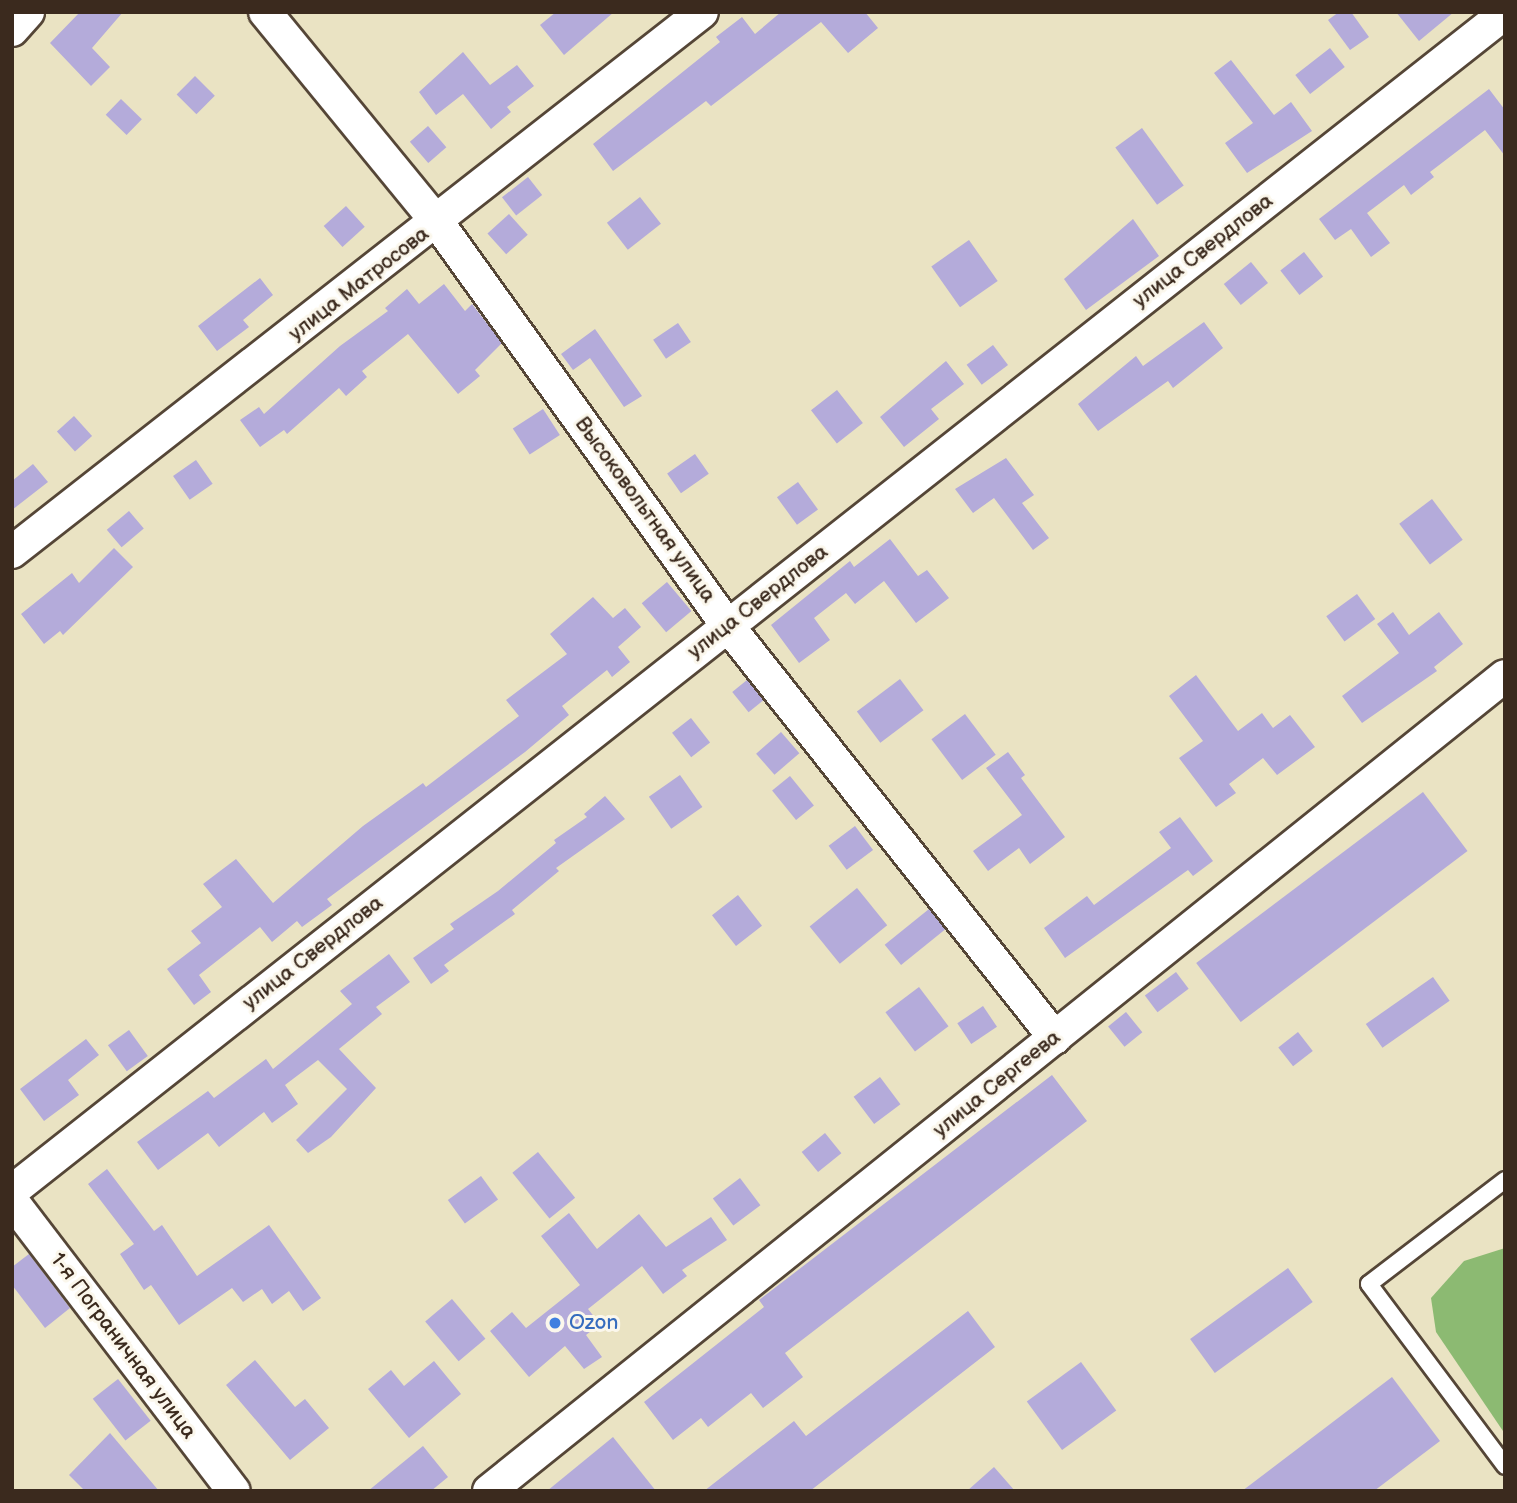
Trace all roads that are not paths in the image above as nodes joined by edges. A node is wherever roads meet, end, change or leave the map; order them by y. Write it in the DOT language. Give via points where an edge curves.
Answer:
graph roads {
  1 [pos="28,12"];
  2 [pos="265,12"];
  3 [pos="702,12"];
  4 [pos="1505,13"];
  5 [pos="12,30"];
  6 [pos="438,223"];
  7 [pos="12,552"];
  8 [pos="728,626"];
  9 [pos="1505,676"];
  10 [pos="1055,1038"];
  11 [pos="1505,1180"];
  12 [pos="12,1191"];
  13 [pos="12,1201"];
  14 [pos="1505,1465"];
  15 [pos="234,1491"];
  16 [pos="489,1491"];
  1 -- 5 [label="street"];
  2 -- 6 [label="street, Высоковольтная улица"];
  3 -- 6 [label="street, улица Матросова"];
  4 -- 8 [label="street, улица Свердлова"];
  6 -- 7 [label="street, улица Матросова"];
  6 -- 8 [label="street, Высоковольтная улица"];
  8 -- 10 [label="street, Высоковольтная улица"];
  8 -- 12 [label="street, улица Свердлова"];
  9 -- 10 [label="street, улица Сергеева"];
  10 -- 16 [label="street, улица Сергеева"];
  11 -- 14 [label="lane" via="1369,1284"];
  13 -- 15 [label="street, 1-я Пограничная улица"];
}
